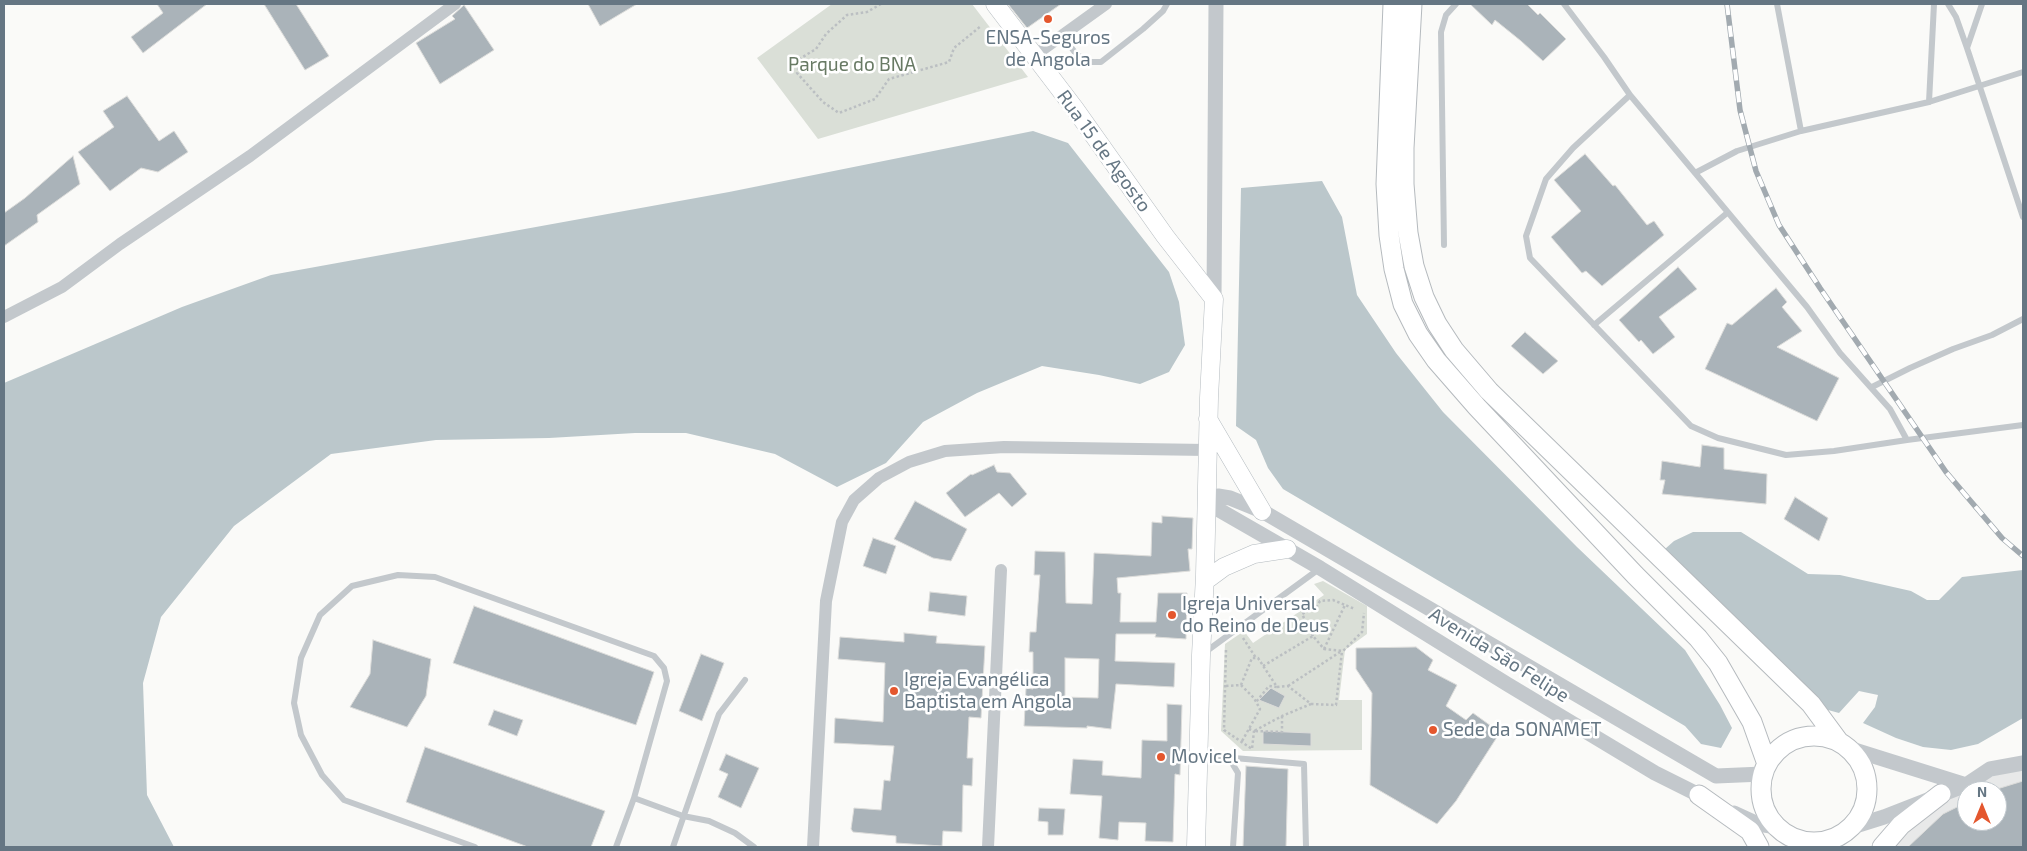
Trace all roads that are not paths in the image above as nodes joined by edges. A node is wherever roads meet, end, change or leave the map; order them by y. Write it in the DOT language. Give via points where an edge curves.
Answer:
graph roads {
  1 [pos="455,4"];
  2 [pos="995,4"];
  3 [pos="1106,4"];
  4 [pos="1167,4"];
  5 [pos="1216,4"];
  6 [pos="1393,4"];
  7 [pos="1412,4"];
  8 [pos="1456,4"];
  9 [pos="1564,4"];
  10 [pos="1777,4"];
  11 [pos="1934,4"];
  12 [pos="1948,4"];
  13 [pos="1982,4"];
  14 [pos="1062,36"];
  15 [pos="1967,48"];
  16 [pos="1035,55"];
  17 [pos="2023,72"];
  18 [pos="1981,87"];
  19 [pos="1630,94"];
  20 [pos="1929,102"];
  21 [pos="1801,131"];
  22 [pos="1695,173"];
  23 [pos="1727,213"];
  24 [pos="2023,217"];
  25 [pos="1444,245"];
  26 [pos="1214,299"];
  27 [pos="4,317"];
  28 [pos="2023,319"];
  29 [pos="1594,324"];
  30 [pos="1872,387"];
  31 [pos="1208,416"];
  32 [pos="2023,425"];
  33 [pos="1907,440"];
  34 [pos="1208,450"];
  35 [pos="1207,501"];
  36 [pos="1262,511"];
  37 [pos="1287,549"];
  38 [pos="1320,568"];
  39 [pos="1001,570"];
  40 [pos="1205,581"];
  41 [pos="1201,655"];
  42 [pos="745,680"];
  43 [pos="1844,745"];
  44 [pos="1199,755"];
  45 [pos="1229,758"];
  46 [pos="2023,762"];
  47 [pos="1765,769"];
  48 [pos="1972,781"];
  49 [pos="1957,782"];
  50 [pos="1957,788"];
  51 [pos="1942,794"];
  52 [pos="1699,795"];
  53 [pos="634,798"];
  54 [pos="683,816"];
  55 [pos="1851,828"];
  56 [pos="1779,835"];
  57 [pos="475,847"];
  58 [pos="616,847"];
  59 [pos="673,847"];
  60 [pos="754,847"];
  61 [pos="814,847"];
  62 [pos="988,847"];
  63 [pos="1196,847"];
  64 [pos="1234,847"];
  65 [pos="1306,847"];
  66 [pos="1759,847"];
  67 [pos="1846,847"];
  68 [pos="1882,847"];
  1 -- 27 [label="street" via="250,156 120,244 62,288"];
  2 -- 16 [label="main road, Rua 15 de Agosto"];
  3 -- 14 [label="street"];
  4 -- 14 [label="lane" via="1163,12 1101,62 1089,62 1076,54"];
  5 -- 26 [label="street"];
  6 -- 47 [label="main road" via="1386,184 1389,235 1403,304 1436,360 1477,407 1698,638 1718,663 1752,722"];
  7 -- 43 [label="main road" via="1404,184 1414,266 1437,324 1454,350 1489,391 1811,704"];
  8 -- 25 [label="lane" via="1446,15 1441,32"];
  9 -- 19 [label="lane"];
  10 -- 21 [label="lane"];
  11 -- 20 [label="lane"];
  12 -- 15 [label="lane"];
  13 -- 15 [label="lane"];
  14 -- 16 [label="street"];
  15 -- 18 [label="lane"];
  16 -- 26 [label="main road, Rua 15 de Agosto"];
  17 -- 18 [label="lane"];
  18 -- 20 [label="lane"];
  18 -- 24 [label="lane"];
  19 -- 22 [label="lane"];
  19 -- 29 [label="lane" via="1573,148 1546,179 1526,236 1530,258"];
  20 -- 21 [label="lane"];
  21 -- 22 [label="lane" via="1737,151"];
  22 -- 23 [label="lane"];
  23 -- 29 [label="lane"];
  23 -- 30 [label="lane" via="1807,307 1840,353"];
  26 -- 31 [label="main road"];
  28 -- 30 [label="lane"];
  29 -- 33 [label="lane" via="1691,426 1718,438 1786,455"];
  30 -- 33 [label="lane" via="1890,409"];
  31 -- 34 [label="main road"];
  31 -- 36 [label="main road"];
  32 -- 33 [label="lane"];
  34 -- 35 [label="main road"];
  34 -- 61 [label="street" via="1004,447 945,451 909,462 879,478 854,500 842,522 826,601"];
  35 -- 36 [label="street, Avenida São Felipe" via="1218,496 1230,498"];
  35 -- 37 [label="street, Avenida São Felipe"];
  35 -- 40 [label="main road"];
  36 -- 47 [label="street, Avenida São Felipe" via="1716,776"];
  37 -- 38 [label="street, Avenida São Felipe"];
  37 -- 40 [label="main road" via="1254,554 1224,567"];
  38 -- 41 [label="lane"];
  38 -- 52 [label="street, Avenida São Felipe" via="1622,754"];
  39 -- 62 [label="street"];
  40 -- 41 [label="main road"];
  41 -- 44 [label="main road"];
  42 -- 54 [label="lane" via="719,714"];
  43 -- 47 [label="main road" via="1819,736 1798,738 1780,748"];
  43 -- 49 [label="street"];
  43 -- 55 [label="main road" via="1861,763 1867,782 1865,806"];
  44 -- 45 [label="lane"];
  44 -- 63 [label="main road"];
  45 -- 64 [label="lane" via="1238,773"];
  45 -- 65 [label="lane" via="1304,764"];
  46 -- 48 [label="street" via="1990,769"];
  47 -- 56 [label="main road" via="1760,784 1762,802"];
  50 -- 51 [label="street"];
  51 -- 55 [label="street"];
  51 -- 68 [label="main road" via="1901,825"];
  52 -- 56 [label="street, Avenida São Felipe"];
  52 -- 66 [label="main road" via="1750,831"];
  53 -- 54 [label="lane"];
  53 -- 57 [label="lane" via="667,681 664,668 654,656 435,577 398,575 352,586 320,615 301,658 294,703 301,734 322,775 344,800"];
  53 -- 58 [label="lane"];
  54 -- 59 [label="lane"];
  54 -- 60 [label="lane" via="709,821 735,833"];
  55 -- 56 [label="main road" via="1834,838 1816,842"];
  55 -- 67 [label="main road"];
}
